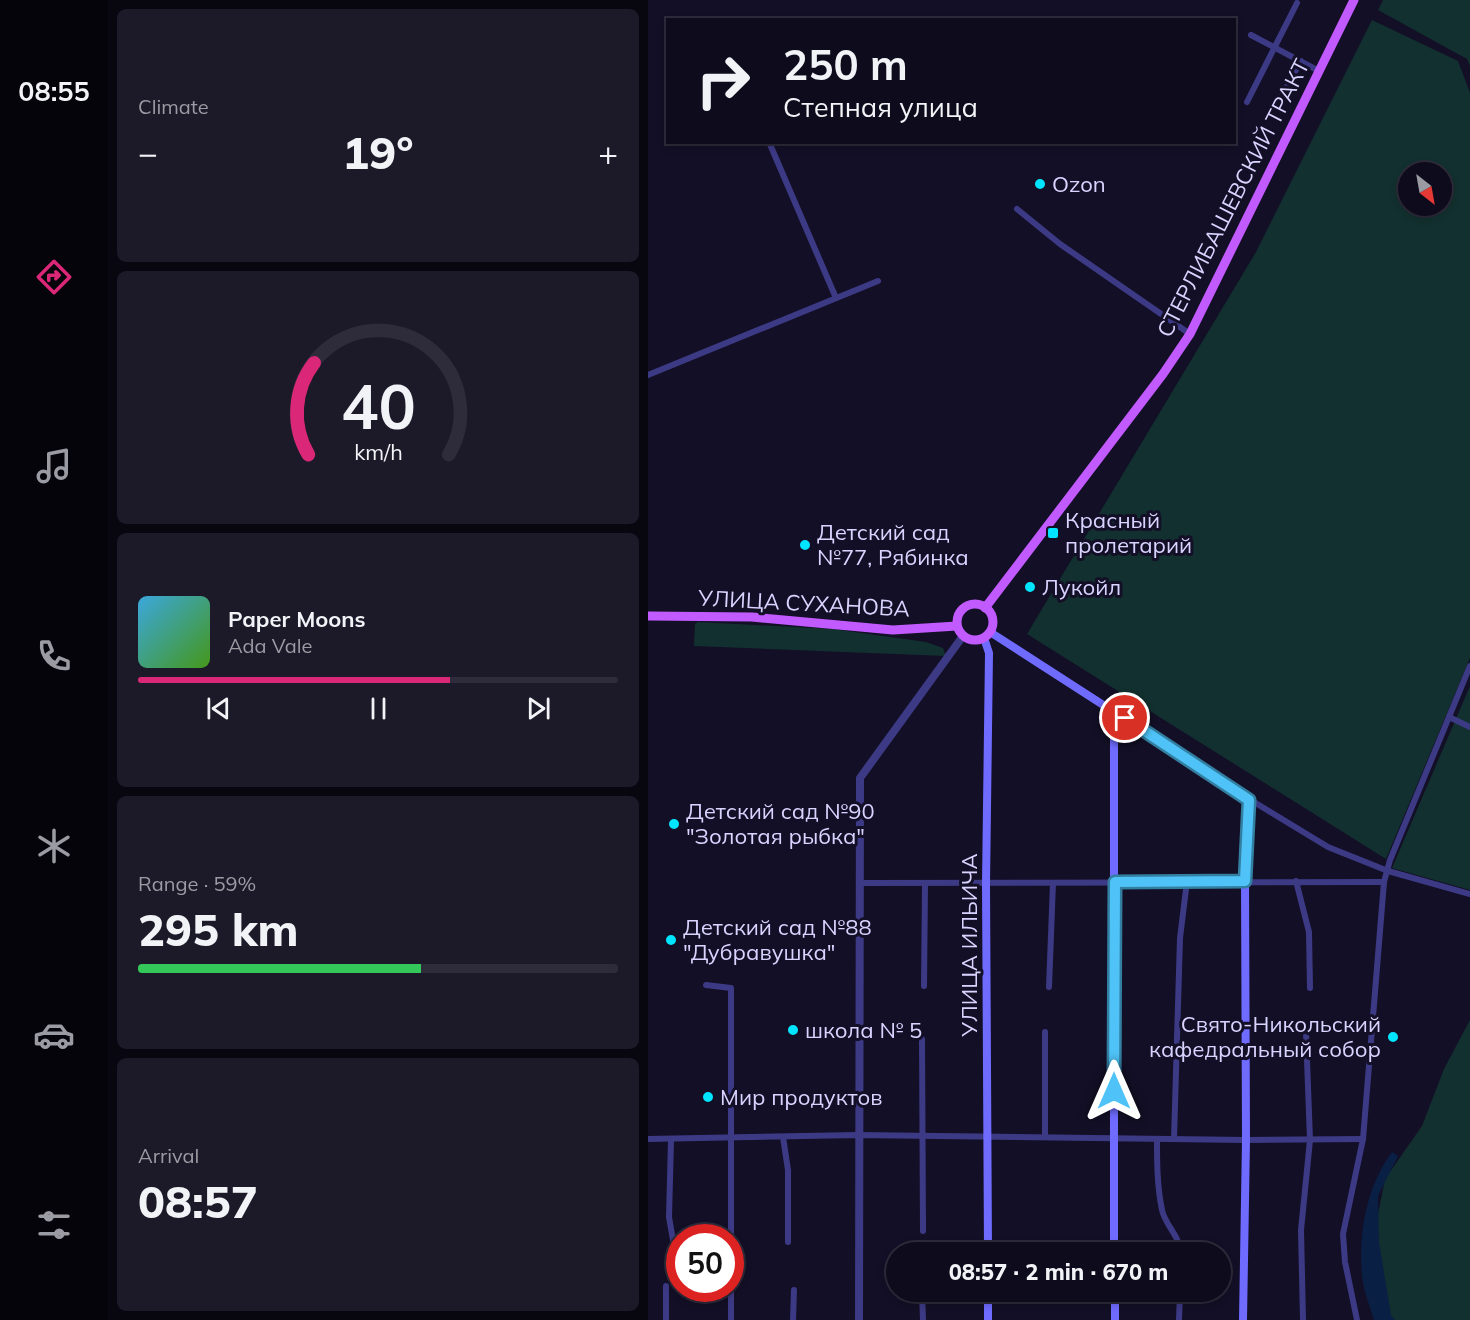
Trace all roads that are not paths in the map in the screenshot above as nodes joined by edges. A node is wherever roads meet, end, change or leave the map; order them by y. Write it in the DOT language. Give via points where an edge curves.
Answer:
graph roads {
  1 [pos="1354,0"];
  2 [pos="1297,3"];
  3 [pos="1251,35"];
  4 [pos="1274,47"];
  5 [pos="1300,61"];
  6 [pos="1320,71"];
  7 [pos="1247,102"];
  8 [pos="1276,106"];
  9 [pos="770,144"];
  10 [pos="1017,209"];
  11 [pos="878,281"];
  12 [pos="836,298"];
  13 [pos="1190,334"];
  14 [pos="648,375"];
  15 [pos="985,608"];
  16 [pos="648,616"];
  17 [pos="957,626"];
  18 [pos="987,635"];
  19 [pos="963,636"];
  20 [pos="1470,666"];
  21 [pos="1114,711"];
  22 [pos="1449,717"];
  23 [pos="1470,727"];
  24 [pos="1249,800"];
  25 [pos="1388,871"];
  26 [pos="1187,881"];
  27 [pos="1245,881"];
  28 [pos="1296,881"];
  29 [pos="1115,882"];
  30 [pos="1384,882"];
  31 [pos="860,883"];
  32 [pos="1053,883"];
  33 [pos="925,884"];
  34 [pos="986,884"];
  35 [pos="1470,894"];
  36 [pos="706,985"];
  37 [pos="924,986"];
  38 [pos="1049,987"];
  39 [pos="1310,988"];
  40 [pos="1045,1032"];
  41 [pos="1306,1033"];
  42 [pos="922,1039"];
  43 [pos="858,1135"];
  44 [pos="922,1136"];
  45 [pos="988,1136"];
  46 [pos="783,1137"];
  47 [pos="1045,1137"];
  48 [pos="732,1138"];
  49 [pos="1114,1138"];
  50 [pos="1157,1138"];
  51 [pos="1174,1139"];
  52 [pos="1363,1139"];
  53 [pos="648,1140"];
  54 [pos="671,1140"];
  55 [pos="1246,1140"];
  56 [pos="1310,1140"];
  57 [pos="670,1224"];
  58 [pos="922,1231"];
  59 [pos="788,1242"];
  60 [pos="988,1242"];
  61 [pos="1114,1242"];
  62 [pos="1178,1242"];
  63 [pos="794,1290"];
  64 [pos="666,1302"];
  65 [pos="922,1302"];
  66 [pos="988,1302"];
  67 [pos="1115,1302"];
  68 [pos="1180,1302"];
  69 [pos="666,1320"];
  70 [pos="731,1320"];
  71 [pos="793,1320"];
  72 [pos="859,1320"];
  73 [pos="923,1320"];
  74 [pos="988,1320"];
  75 [pos="1115,1320"];
  76 [pos="1179,1320"];
  77 [pos="1243,1320"];
  78 [pos="1303,1320"];
  79 [pos="1357,1320"];
  1 -- 6 [label="main road, СТЕРЛИБАШЕВСКИЙ ТРАКТ"];
  2 -- 4 [label="street"];
  3 -- 4 [label="street"];
  4 -- 5 [label="street"];
  4 -- 7 [label="street"];
  5 -- 6 [label="street"];
  5 -- 8 [label="street"];
  6 -- 13 [label="main road, СТЕРЛИБАШЕВСКИЙ ТРАКТ"];
  9 -- 12 [label="street"];
  10 -- 13 [label="street" via="1060,244"];
  11 -- 12 [label="street"];
  12 -- 14 [label="street"];
  13 -- 15 [label="main road, СТЕРЛИБАШЕВСКИЙ ТРАКТ"];
  15 -- 17 [label="main road" via="967,607 958,615"];
  15 -- 18 [label="main road" via="993,621"];
  16 -- 17 [label="main road, УЛИЦА СУХАНОВА" via="752,617 893,630"];
  17 -- 19 [label="main road"];
  18 -- 19 [label="main road" via="974,640"];
  18 -- 21 [label="main road"];
  18 -- 34 [label="main road, УЛИЦА ИЛЬИЧА"];
  19 -- 31 [label="street" via="860,778"];
  20 -- 22 [label="street"];
  21 -- 24 [label="main road"];
  21 -- 29 [label="main road"];
  22 -- 23 [label="street"];
  22 -- 25 [label="street"];
  24 -- 25 [label="street" via="1328,847"];
  24 -- 27 [label="main road"];
  25 -- 30 [label="street"];
  25 -- 35 [label="street"];
  26 -- 27 [label="street"];
  26 -- 29 [label="street"];
  26 -- 51 [label="street" via="1180,938"];
  27 -- 28 [label="street"];
  27 -- 55 [label="main road"];
  28 -- 30 [label="street"];
  28 -- 39 [label="street" via="1310,932"];
  29 -- 32 [label="street"];
  29 -- 49 [label="main road"];
  30 -- 52 [label="street"];
  31 -- 33 [label="street"];
  31 -- 43 [label="street"];
  32 -- 34 [label="street"];
  32 -- 38 [label="street"];
  33 -- 34 [label="street"];
  33 -- 37 [label="street"];
  34 -- 45 [label="main road, УЛИЦА ИЛЬИЧА"];
  36 -- 48 [label="street" via="731,988"];
  40 -- 47 [label="street"];
  41 -- 56 [label="street"];
  42 -- 44 [label="street"];
  43 -- 44 [label="street"];
  43 -- 46 [label="street"];
  43 -- 72 [label="street"];
  44 -- 45 [label="street"];
  44 -- 58 [label="street"];
  45 -- 47 [label="street"];
  45 -- 60 [label="main road, УЛИЦА ИЛЬИЧА"];
  46 -- 48 [label="street"];
  46 -- 59 [label="street" via="788,1170"];
  47 -- 49 [label="street"];
  48 -- 54 [label="street"];
  48 -- 70 [label="street"];
  49 -- 50 [label="street"];
  49 -- 61 [label="main road"];
  50 -- 51 [label="street"];
  50 -- 62 [label="street" via="1162,1212"];
  51 -- 55 [label="street"];
  52 -- 56 [label="street"];
  52 -- 79 [label="street" via="1344,1234 1345,1262"];
  53 -- 54 [label="street"];
  54 -- 57 [label="street"];
  55 -- 56 [label="street"];
  55 -- 77 [label="main road"];
  56 -- 78 [label="street" via="1301,1230"];
  63 -- 71 [label="street"];
  64 -- 69 [label="street"];
  65 -- 73 [label="street"];
  66 -- 74 [label="main road"];
  67 -- 75 [label="main road"];
  68 -- 76 [label="street"];
}
